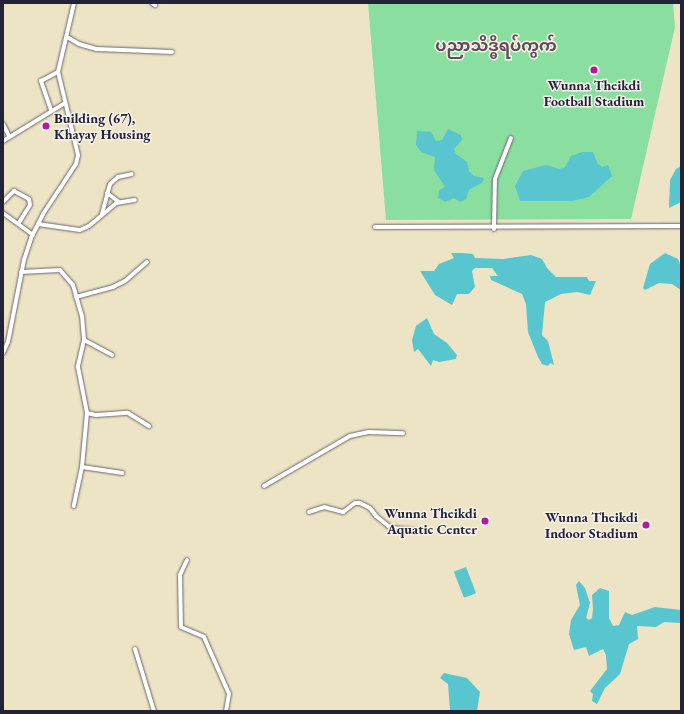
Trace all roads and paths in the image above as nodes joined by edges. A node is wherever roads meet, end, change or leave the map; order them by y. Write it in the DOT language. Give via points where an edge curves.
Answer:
graph roads {
  1 [pos="74,3"];
  2 [pos="67,37"];
  3 [pos="172,52"];
  4 [pos="58,72"];
  5 [pos="65,103"];
  6 [pos="51,110"];
  7 [pos="3,124"];
  8 [pos="10,136"];
  9 [pos="511,138"];
  10 [pos="3,141"];
  11 [pos="132,174"];
  12 [pos="107,193"];
  13 [pos="135,200"];
  14 [pos="3,202"];
  15 [pos="118,202"];
  16 [pos="5,214"];
  17 [pos="102,215"];
  18 [pos="3,220"];
  19 [pos="18,224"];
  20 [pos="38,224"];
  21 [pos="681,226"];
  22 [pos="375,227"];
  23 [pos="494,228"];
  24 [pos="33,235"];
  25 [pos="147,262"];
  26 [pos="22,272"];
  27 [pos="76,297"];
  28 [pos="84,340"];
  29 [pos="3,353"];
  30 [pos="112,355"];
  31 [pos="87,413"];
  32 [pos="149,426"];
  33 [pos="403,433"];
  34 [pos="82,467"];
  35 [pos="123,473"];
  36 [pos="264,486"];
  37 [pos="74,506"];
  38 [pos="309,512"];
  39 [pos="416,530"];
  40 [pos="187,560"];
  41 [pos="135,649"];
  42 [pos="154,711"];
  43 [pos="226,711"];
  1 -- 2 [label="street"];
  2 -- 3 [label="street" via="79,44 98,49"];
  2 -- 4 [label="street"];
  4 -- 5 [label="street"];
  4 -- 6 [label="street" via="41,81"];
  5 -- 6 [label="street"];
  5 -- 20 [label="street" via="78,155 76,164"];
  6 -- 8 [label="street"];
  7 -- 8 [label="street"];
  8 -- 10 [label="street"];
  9 -- 23 [label="street" via="495,179"];
  11 -- 12 [label="street" via="113,181"];
  12 -- 15 [label="street"];
  12 -- 17 [label="street"];
  13 -- 15 [label="street"];
  14 -- 19 [label="street" via="14,191 29,199 30,204"];
  15 -- 17 [label="street"];
  16 -- 18 [label="street"];
  16 -- 19 [label="street"];
  17 -- 20 [label="street" via="80,230"];
  19 -- 24 [label="street"];
  20 -- 24 [label="street"];
  21 -- 23 [label="street"];
  22 -- 23 [label="street"];
  24 -- 26 [label="street"];
  25 -- 27 [label="street" via="125,281"];
  26 -- 27 [label="street" via="60,270 67,276"];
  26 -- 29 [label="street" via="8,342"];
  27 -- 28 [label="street" via="82,316"];
  28 -- 30 [label="street"];
  28 -- 31 [label="street" via="78,367"];
  31 -- 32 [label="street" via="128,413"];
  31 -- 34 [label="street"];
  33 -- 36 [label="street" via="369,432 350,436"];
  34 -- 35 [label="street"];
  34 -- 37 [label="street"];
  38 -- 39 [label="street" via="324,507 343,512 355,503 360,503 370,508 391,528"];
  40 -- 43 [label="street" via="180,575 181,627 204,637 229,694"];
  41 -- 42 [label="street"];
}
